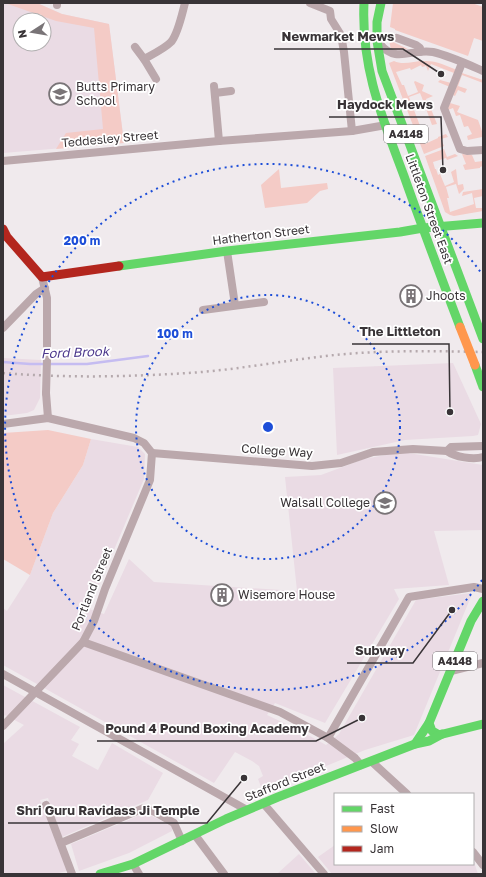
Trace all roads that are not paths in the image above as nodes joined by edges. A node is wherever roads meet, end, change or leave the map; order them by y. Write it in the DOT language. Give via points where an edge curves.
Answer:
graph roads {
  1 [pos="185,3"];
  2 [pos="310,3"];
  3 [pos="380,3"];
  4 [pos="362,6"];
  5 [pos="397,38"];
  6 [pos="377,41"];
  7 [pos="135,48"];
  8 [pos="420,52"];
  9 [pos="144,59"];
  10 [pos="462,62"];
  11 [pos="483,71"];
  12 [pos="156,79"];
  13 [pos="231,91"];
  14 [pos="386,125"];
  15 [pos="352,131"];
  16 [pos="219,141"];
  17 [pos="483,150"];
  18 [pos="3,161"];
  19 [pos="483,223"];
  20 [pos="441,226"];
  21 [pos="422,228"];
  22 [pos="4,235"];
  23 [pos="227,250"];
  24 [pos="42,277"];
  25 [pos="45,288"];
  26 [pos="264,302"];
  27 [pos="235,305"];
  28 [pos="203,310"];
  29 [pos="3,328"];
  30 [pos="483,339"];
  31 [pos="483,386"];
  32 [pos="48,418"];
  33 [pos="3,424"];
  34 [pos="483,446"];
  35 [pos="447,451"];
  36 [pos="152,453"];
  37 [pos="483,458"];
  38 [pos="483,589"];
  39 [pos="483,601"];
  40 [pos="83,642"];
  41 [pos="483,663"];
  42 [pos="451,671"];
  43 [pos="3,674"];
  44 [pos="34,693"];
  45 [pos="429,723"];
  46 [pos="483,724"];
  47 [pos="3,726"];
  48 [pos="438,734"];
  49 [pos="328,738"];
  50 [pos="415,744"];
  51 [pos="370,761"];
  52 [pos="361,765"];
  53 [pos="406,793"];
  54 [pos="263,803"];
  55 [pos="46,805"];
  56 [pos="247,810"];
  57 [pos="195,835"];
  58 [pos="182,841"];
  59 [pos="60,843"];
  60 [pos="474,853"];
  61 [pos="132,864"];
  62 [pos="483,865"];
  63 [pos="72,874"];
  64 [pos="100,874"];
  65 [pos="139,874"];
  66 [pos="224,874"];
  67 [pos="324,874"];
  1 -- 9 [label="street" via="171,41"];
  2 -- 15 [label="street" via="330,11 331,19 342,35"];
  3 -- 6 [label="main road, Littleton Street East / A4148"];
  4 -- 14 [label="main road, Littleton Street East / A4148" via="367,57"];
  5 -- 8 [label="street" via="416,45"];
  6 -- 8 [label="street" via="391,54"];
  6 -- 20 [label="main road, Littleton Street East / A4148" via="382,71"];
  7 -- 9 [label="street"];
  8 -- 10 [label="street" via="431,52"];
  9 -- 12 [label="street"];
  10 -- 11 [label="street"];
  10 -- 17 [label="street" via="444,108 458,147 463,151"];
  13 -- 16 [label="street" via="214,90"];
  14 -- 15 [label="street, Teddesley Street"];
  14 -- 21 [label="main road, Littleton Street East / A4148"];
  15 -- 16 [label="street, Teddesley Street"];
  16 -- 18 [label="street, Teddesley Street"];
  19 -- 20 [label="main road, Hatherton Street"];
  20 -- 21 [label="main road, Hatherton Street"];
  20 -- 30 [label="main road, Littleton Street East / A4148"];
  21 -- 23 [label="main road, Hatherton Street"];
  21 -- 31 [label="main road, Littleton Street East / A4148, bridge"];
  22 -- 24 [label="main road"];
  23 -- 24 [label="main road, Hatherton Street"];
  23 -- 27 [label="street"];
  24 -- 25 [label="street"];
  25 -- 29 [label="street"];
  25 -- 32 [label="street, bridge" via="48,327"];
  26 -- 27 [label="street"];
  27 -- 28 [label="street"];
  32 -- 33 [label="street"];
  32 -- 36 [label="street" via="134,438 144,443"];
  34 -- 35 [label="street, College Way" via="451,447"];
  35 -- 36 [label="street, College Way" via="413,449 373,452 341,462 312,466"];
  35 -- 37 [label="street, College Way" via="452,455"];
  36 -- 40 [label="street, Portland Street" via="150,480 94,621"];
  38 -- 49 [label="street" via="474,587 410,596"];
  39 -- 42 [label="main road, A4148" via="471,621"];
  40 -- 44 [label="street"];
  40 -- 49 [label="street, Portland Street" via="280,712"];
  41 -- 42 [label="street"];
  42 -- 45 [label="main road, A4148"];
  43 -- 44 [label="street"];
  44 -- 47 [label="street"];
  44 -- 56 [label="street"];
  45 -- 48 [label="main road" via="430,729"];
  45 -- 50 [label="main road"];
  46 -- 48 [label="main road, Stafford Street"];
  48 -- 50 [label="main road, Stafford Street" via="434,740 426,744"];
  49 -- 52 [label="street, Portland Street"];
  50 -- 51 [label="main road, Stafford Street"];
  51 -- 52 [label="main road, Stafford Street"];
  51 -- 53 [label="street"];
  52 -- 54 [label="main road, Stafford Street"];
  54 -- 56 [label="main road, Stafford Street"];
  54 -- 67 [label="street"];
  55 -- 59 [label="street"];
  56 -- 57 [label="main road, Stafford Street"];
  57 -- 58 [label="main road, Stafford Street"];
  57 -- 66 [label="street"];
  58 -- 59 [label="street" via="174,823 144,808"];
  58 -- 61 [label="main road, Stafford Street"];
  59 -- 63 [label="street"];
  60 -- 62 [label="street"];
  61 -- 64 [label="main road, Stafford Street"];
  61 -- 65 [label="street"];
}
